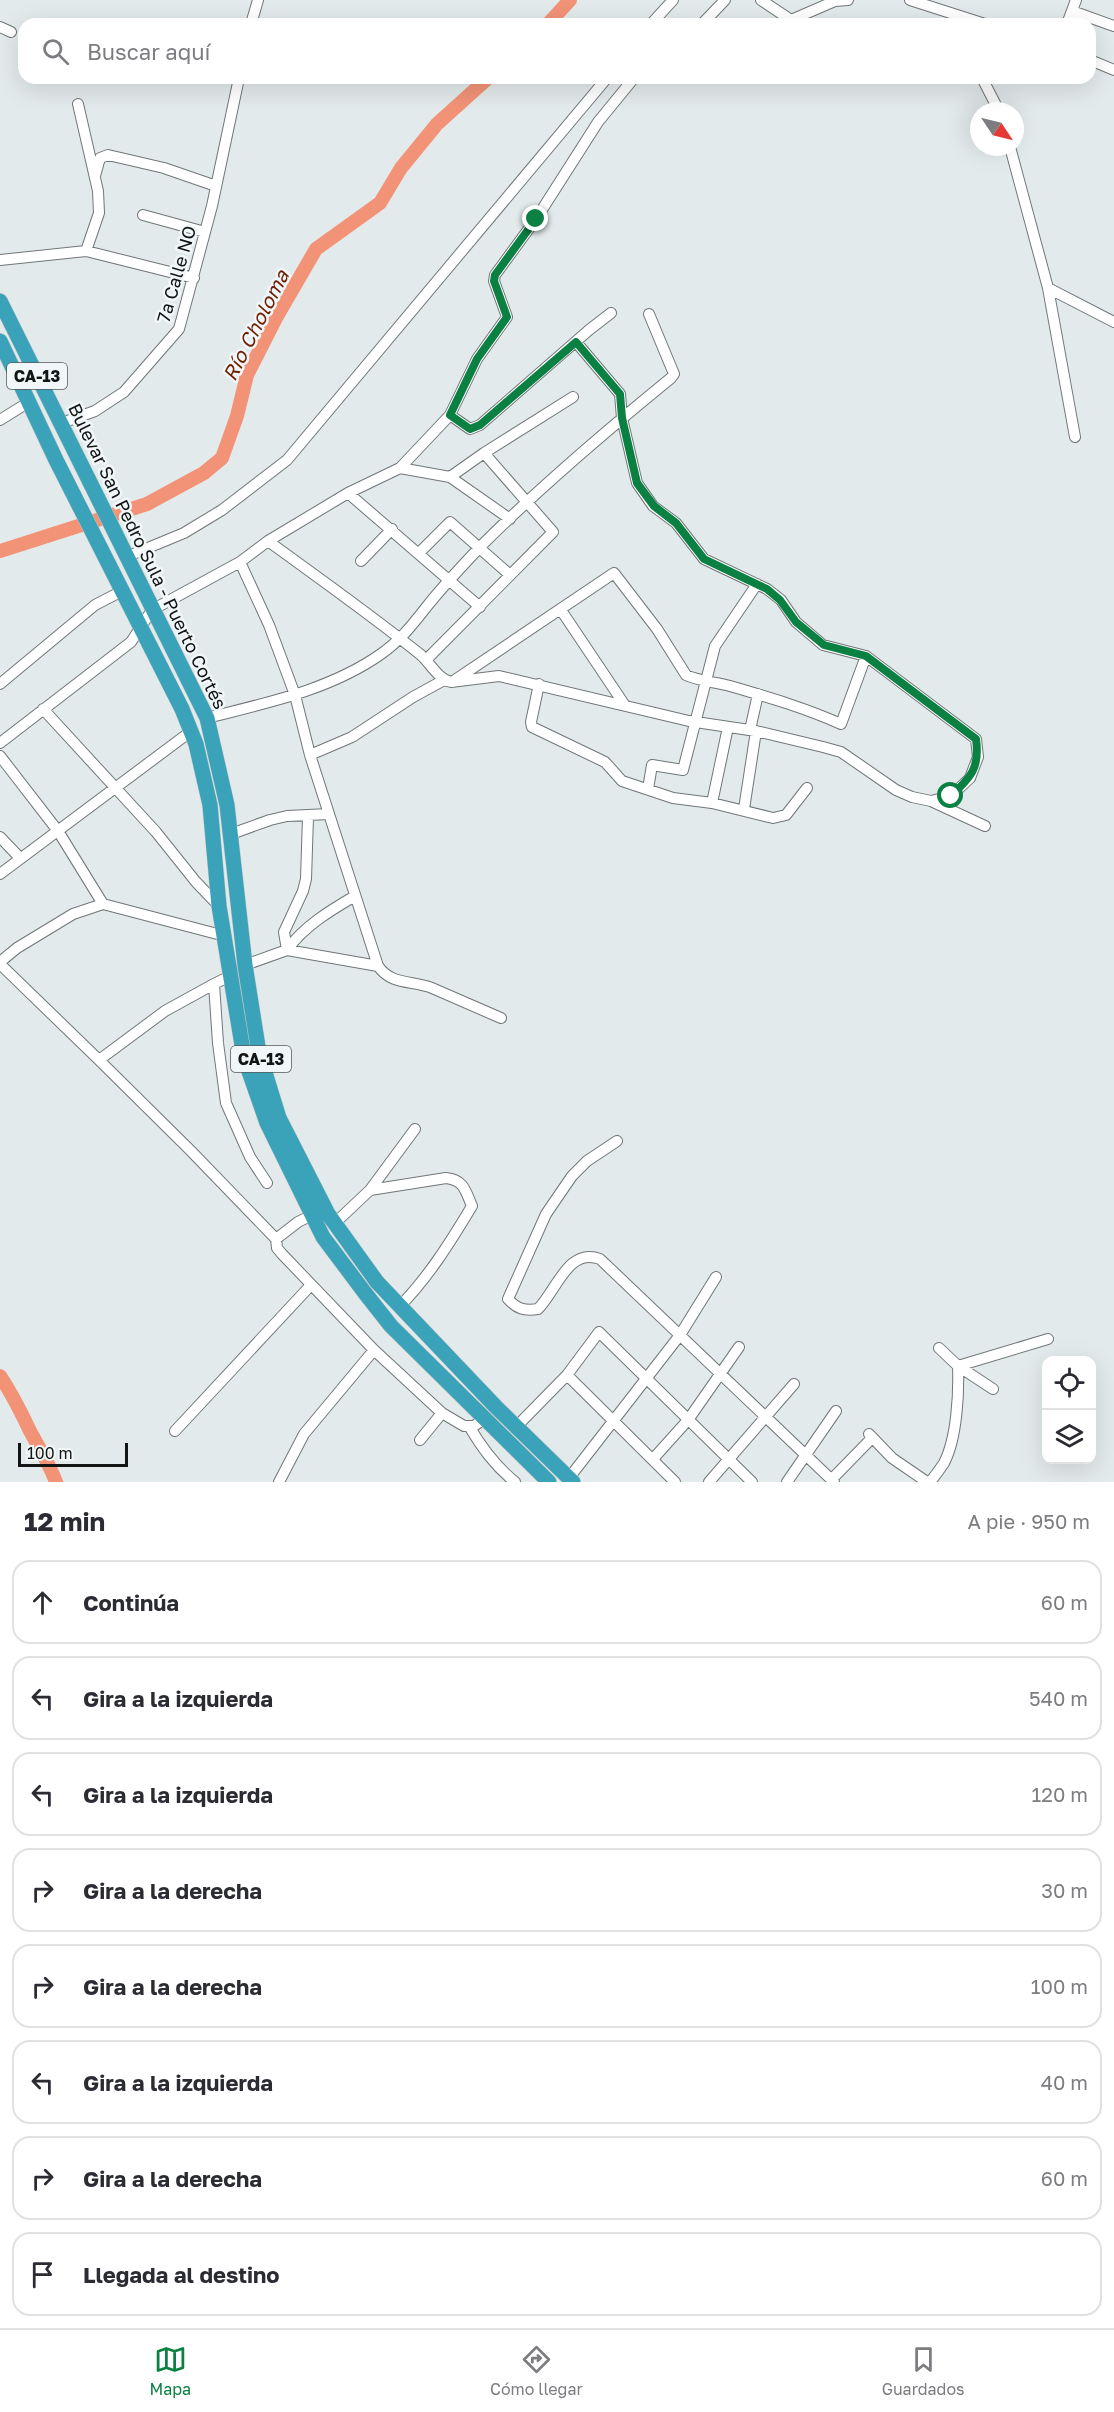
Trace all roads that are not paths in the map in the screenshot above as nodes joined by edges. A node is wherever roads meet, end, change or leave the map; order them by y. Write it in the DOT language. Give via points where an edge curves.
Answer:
graph roads {
  1 [pos="258,0"];
  2 [pos="673,0"];
  3 [pos="725,0"];
  4 [pos="761,0"];
  5 [pos="849,0"];
  6 [pos="913,0"];
  7 [pos="1074,5"];
  8 [pos="949,13"];
  9 [pos="253,18"];
  10 [pos="656,18"];
  11 [pos="708,18"];
  12 [pos="788,18"];
  13 [pos="796,18"];
  14 [pos="952,18"];
  15 [pos="965,18"];
  16 [pos="1114,26"];
  17 [pos="0,27"];
  18 [pos="11,32"];
  19 [pos="1096,62"];
  20 [pos="1114,70"];
  21 [pos="238,84"];
  22 [pos="602,84"];
  23 [pos="629,84"];
  24 [pos="985,84"];
  25 [pos="994,102"];
  26 [pos="78,104"];
  27 [pos="1012,156"];
  28 [pos="95,176"];
  29 [pos="216,186"];
  30 [pos="143,215"];
  31 [pos="205,232"];
  32 [pos="86,251"];
  33 [pos="0,260"];
  34 [pos="194,278"];
  35 [pos="1048,288"];
  36 [pos="0,301"];
  37 [pos="611,313"];
  38 [pos="649,314"];
  39 [pos="1114,322"];
  40 [pos="0,341"];
  41 [pos="576,342"];
  42 [pos="573,397"];
  43 [pos="29,402"];
  44 [pos="450,415"];
  45 [pos="622,418"];
  46 [pos="0,420"];
  47 [pos="62,423"];
  48 [pos="1075,437"];
  49 [pos="484,453"];
  50 [pos="400,468"];
  51 [pos="450,477"];
  52 [pos="348,493"];
  53 [pos="527,503"];
  54 [pos="510,519"];
  55 [pos="392,530"];
  56 [pos="268,541"];
  57 [pos="480,547"];
  58 [pos="419,553"];
  59 [pos="124,554"];
  60 [pos="361,561"];
  61 [pos="240,562"];
  62 [pos="510,575"];
  63 [pos="449,581"];
  64 [pos="757,584"];
  65 [pos="122,591"];
  66 [pos="480,607"];
  67 [pos="152,610"];
  68 [pos="561,610"];
  69 [pos="141,627"];
  70 [pos="400,639"];
  71 [pos="866,656"];
  72 [pos="426,660"];
  73 [pos="706,679"];
  74 [pos="448,681"];
  75 [pos="0,684"];
  76 [pos="539,684"];
  77 [pos="758,694"];
  78 [pos="295,695"];
  79 [pos="624,704"];
  80 [pos="43,710"];
  81 [pos="207,718"];
  82 [pos="695,722"];
  83 [pos="728,727"];
  84 [pos="753,731"];
  85 [pos="190,732"];
  86 [pos="0,743"];
  87 [pos="310,755"];
  88 [pos="0,756"];
  89 [pos="114,788"];
  90 [pos="807,788"];
  91 [pos="648,789"];
  92 [pos="931,801"];
  93 [pos="712,802"];
  94 [pos="744,809"];
  95 [pos="329,814"];
  96 [pos="308,817"];
  97 [pos="985,826"];
  98 [pos="58,831"];
  99 [pos="231,834"];
  100 [pos="0,837"];
  101 [pos="21,858"];
  102 [pos="0,874"];
  103 [pos="355,896"];
  104 [pos="103,904"];
  105 [pos="219,906"];
  106 [pos="225,936"];
  107 [pos="287,950"];
  108 [pos="0,963"];
  109 [pos="245,965"];
  110 [pos="378,966"];
  111 [pos="230,976"];
  112 [pos="214,984"];
  113 [pos="501,1018"];
  114 [pos="99,1060"];
  115 [pos="416,1129"];
  116 [pos="617,1141"];
  117 [pos="267,1183"];
  118 [pos="370,1190"];
  119 [pos="312,1215"];
  120 [pos="335,1223"];
  121 [pos="276,1239"];
  122 [pos="716,1277"];
  123 [pos="311,1285"];
  124 [pos="399,1307"];
  125 [pos="680,1335"];
  126 [pos="1048,1339"];
  127 [pos="739,1347"];
  128 [pos="939,1348"];
  129 [pos="374,1350"];
  130 [pos="958,1366"];
  131 [pos="721,1374"];
  132 [pos="567,1375"];
  133 [pos="648,1379"];
  134 [pos="794,1384"];
  135 [pos="993,1389"];
  136 [pos="836,1411"];
  137 [pos="442,1413"];
  138 [pos="767,1416"];
  139 [pos="484,1419"];
  140 [pos="688,1420"];
  141 [pos="614,1422"];
  142 [pos="469,1426"];
  143 [pos="516,1428"];
  144 [pos="175,1431"];
  145 [pos="420,1440"];
  146 [pos="805,1457"];
  147 [pos="653,1459"];
  148 [pos="728,1461"];
  149 [pos="571,1480"];
  150 [pos="832,1481"];
  151 [pos="279,1482"];
  152 [pos="515,1482"];
  153 [pos="549,1482"];
  154 [pos="675,1482"];
  155 [pos="710,1482"];
  156 [pos="752,1482"];
  157 [pos="787,1482"];
  158 [pos="929,1482"];
  1 -- 9 [label="street"];
  2 -- 10 [label="street"];
  3 -- 11 [label="street"];
  4 -- 12 [label="street"];
  5 -- 13 [label="street" via="836,1"];
  6 -- 8 [label="street"];
  7 -- 16 [label="street"];
  8 -- 14 [label="street"];
  8 -- 15 [label="street"];
  17 -- 18 [label="street"];
  19 -- 20 [label="street"];
  21 -- 29 [label="street, 7a Calle NO"];
  22 -- 59 [label="street" via="287,460 222,510 184,533"];
  23 -- 44 [label="street" via="598,122 495,275 507,317 477,359"];
  24 -- 25 [label="street"];
  26 -- 28 [label="street"];
  27 -- 35 [label="street"];
  28 -- 29 [label="street" via="100,158 108,155"];
  28 -- 32 [label="street" via="99,213"];
  29 -- 31 [label="street, 7a Calle NO"];
  30 -- 31 [label="street"];
  31 -- 34 [label="street, 7a Calle NO"];
  32 -- 33 [label="street"];
  32 -- 34 [label="street"];
  34 -- 47 [label="street, 7a Calle NO" via="179,329 147,367 124,392 95,411"];
  35 -- 39 [label="street"];
  35 -- 48 [label="street"];
  36 -- 47 [label="highway, Bulevar San Pedro Sula - Puerto Cortés / CA-13"];
  37 -- 41 [label="street"];
  38 -- 45 [label="street" via="674,374"];
  40 -- 43 [label="highway, Bulevar San Pedro Sula - Puerto Cortés / CA-13"];
  41 -- 44 [label="street" via="480,425 470,429"];
  41 -- 45 [label="street" via="620,394"];
  42 -- 49 [label="street"];
  43 -- 46 [label="street"];
  43 -- 65 [label="highway, Bulevar San Pedro Sula - Puerto Cortés / CA-13"];
  44 -- 50 [label="street"];
  45 -- 53 [label="street"];
  45 -- 64 [label="street" via="637,483 654,506 676,523 704,559"];
  47 -- 59 [label="highway, Bulevar San Pedro Sula - Puerto Cortés / CA-13"];
  49 -- 51 [label="street"];
  49 -- 53 [label="street"];
  50 -- 51 [label="street"];
  50 -- 52 [label="street"];
  51 -- 54 [label="street"];
  52 -- 55 [label="street"];
  52 -- 56 [label="street"];
  53 -- 54 [label="street"];
  53 -- 62 [label="street" via="554,532"];
  54 -- 57 [label="street"];
  55 -- 58 [label="street"];
  55 -- 60 [label="street"];
  56 -- 61 [label="street"];
  56 -- 70 [label="street"];
  57 -- 58 [label="street" via="450,522"];
  57 -- 62 [label="street"];
  57 -- 63 [label="street"];
  58 -- 63 [label="street"];
  59 -- 67 [label="highway, Bulevar San Pedro Sula - Puerto Cortés / CA-13"];
  61 -- 67 [label="street"];
  61 -- 78 [label="street" via="270,626"];
  62 -- 66 [label="street"];
  63 -- 66 [label="street"];
  63 -- 70 [label="street"];
  64 -- 71 [label="street" via="780,600 796,622 824,645"];
  64 -- 73 [label="street" via="715,646"];
  65 -- 69 [label="highway, Bulevar San Pedro Sula - Puerto Cortés / CA-13"];
  65 -- 75 [label="street" via="95,605"];
  66 -- 72 [label="street"];
  67 -- 69 [label="street"];
  67 -- 81 [label="highway, Bulevar San Pedro Sula - Puerto Cortés / CA-13"];
  68 -- 73 [label="street" via="614,573 686,675"];
  68 -- 74 [label="street"];
  68 -- 79 [label="street"];
  69 -- 80 [label="street" via="131,642"];
  69 -- 85 [label="highway, Bulevar San Pedro Sula - Puerto Cortés / CA-13"];
  70 -- 72 [label="street"];
  70 -- 78 [label="street" via="380,655"];
  71 -- 77 [label="street" via="841,724"];
  71 -- 92 [label="street" via="976,739 978,757 970,778 951,796"];
  72 -- 74 [label="street"];
  73 -- 77 [label="street"];
  73 -- 82 [label="street"];
  74 -- 76 [label="street" via="499,676"];
  74 -- 87 [label="street" via="413,697 352,737"];
  76 -- 79 [label="street"];
  76 -- 91 [label="street" via="532,727 606,762 622,781"];
  77 -- 84 [label="street"];
  78 -- 81 [label="street"];
  78 -- 87 [label="street"];
  79 -- 82 [label="street"];
  80 -- 86 [label="street"];
  80 -- 89 [label="street"];
  81 -- 99 [label="highway, Bulevar San Pedro Sula - Puerto Cortés / CA-13"];
  82 -- 83 [label="street"];
  82 -- 91 [label="street" via="683,770 651,765"];
  83 -- 84 [label="street"];
  83 -- 93 [label="street"];
  84 -- 92 [label="street" via="841,752 897,790"];
  84 -- 94 [label="street"];
  85 -- 89 [label="street"];
  85 -- 105 [label="highway, Bulevar San Pedro Sula - Puerto Cortés / CA-13" via="210,805"];
  87 -- 95 [label="street"];
  88 -- 98 [label="street"];
  89 -- 98 [label="street"];
  89 -- 105 [label="street"];
  90 -- 94 [label="street" via="786,814 773,818"];
  91 -- 93 [label="street" via="673,798"];
  92 -- 97 [label="street"];
  93 -- 94 [label="street"];
  95 -- 96 [label="street"];
  95 -- 103 [label="street"];
  96 -- 99 [label="street" via="287,816"];
  96 -- 107 [label="street" via="306,879 284,932"];
  98 -- 101 [label="street"];
  98 -- 104 [label="street"];
  99 -- 109 [label="highway, Bulevar San Pedro Sula - Puerto Cortés / CA-13"];
  100 -- 101 [label="street"];
  101 -- 102 [label="street"];
  103 -- 107 [label="street" via="294,939"];
  103 -- 110 [label="street"];
  104 -- 106 [label="street"];
  104 -- 108 [label="street" via="73,914"];
  105 -- 106 [label="highway, Bulevar San Pedro Sula - Puerto Cortés / CA-13"];
  106 -- 111 [label="highway, Bulevar San Pedro Sula - Puerto Cortés / CA-13"];
  107 -- 109 [label="street"];
  107 -- 110 [label="street"];
  108 -- 114 [label="street"];
  109 -- 120 [label="highway, Bulevar San Pedro Sula - Puerto Cortés / CA-13" via="259,1053 279,1118"];
  110 -- 113 [label="street" via="384,974 403,983 429,987"];
  111 -- 112 [label="street"];
  111 -- 119 [label="highway, Bulevar San Pedro Sula - Puerto Cortés / CA-13" via="244,1057 267,1123"];
  112 -- 114 [label="street" via="165,1011"];
  112 -- 117 [label="street" via="226,1103 250,1157"];
  114 -- 121 [label="street"];
  115 -- 118 [label="street"];
  116 -- 125 [label="street" via="572,1176 546,1214 508,1299 516,1308 538,1309 572,1263 592,1256"];
  118 -- 120 [label="street"];
  118 -- 124 [label="street" via="456,1179 472,1206 453,1238"];
  119 -- 121 [label="street"];
  119 -- 139 [label="highway, Bulevar San Pedro Sula - Puerto Cortés / CA-13" via="333,1251 391,1326"];
  120 -- 124 [label="highway, Bulevar San Pedro Sula - Puerto Cortés / CA-13"];
  121 -- 123 [label="street" via="277,1248"];
  122 -- 125 [label="street"];
  123 -- 129 [label="street"];
  123 -- 144 [label="street"];
  124 -- 143 [label="highway, Bulevar San Pedro Sula - Puerto Cortés / CA-13"];
  125 -- 131 [label="street"];
  125 -- 133 [label="street"];
  126 -- 130 [label="street"];
  127 -- 131 [label="street"];
  128 -- 130 [label="street"];
  129 -- 137 [label="street"];
  129 -- 151 [label="street" via="303,1434"];
  130 -- 135 [label="street"];
  130 -- 158 [label="street" via="953,1434 945,1461"];
  131 -- 138 [label="street"];
  131 -- 140 [label="street"];
  132 -- 133 [label="street" via="599,1332"];
  132 -- 141 [label="street"];
  132 -- 143 [label="street"];
  133 -- 140 [label="street"];
  133 -- 141 [label="street"];
  134 -- 138 [label="street"];
  136 -- 146 [label="street"];
  137 -- 142 [label="street"];
  137 -- 145 [label="street"];
  138 -- 146 [label="street"];
  138 -- 148 [label="street"];
  139 -- 142 [label="street"];
  139 -- 153 [label="highway, Bulevar San Pedro Sula - Puerto Cortés / CA-13"];
  140 -- 147 [label="street"];
  140 -- 148 [label="street"];
  141 -- 147 [label="street"];
  141 -- 149 [label="street"];
  142 -- 152 [label="street" via="481,1447"];
  143 -- 149 [label="highway, Bulevar San Pedro Sula - Puerto Cortés / CA-13"];
  146 -- 150 [label="street"];
  146 -- 157 [label="street"];
  147 -- 154 [label="street"];
  148 -- 155 [label="street"];
  148 -- 156 [label="street"];
  150 -- 158 [label="street" via="871,1436 892,1458"];
}
